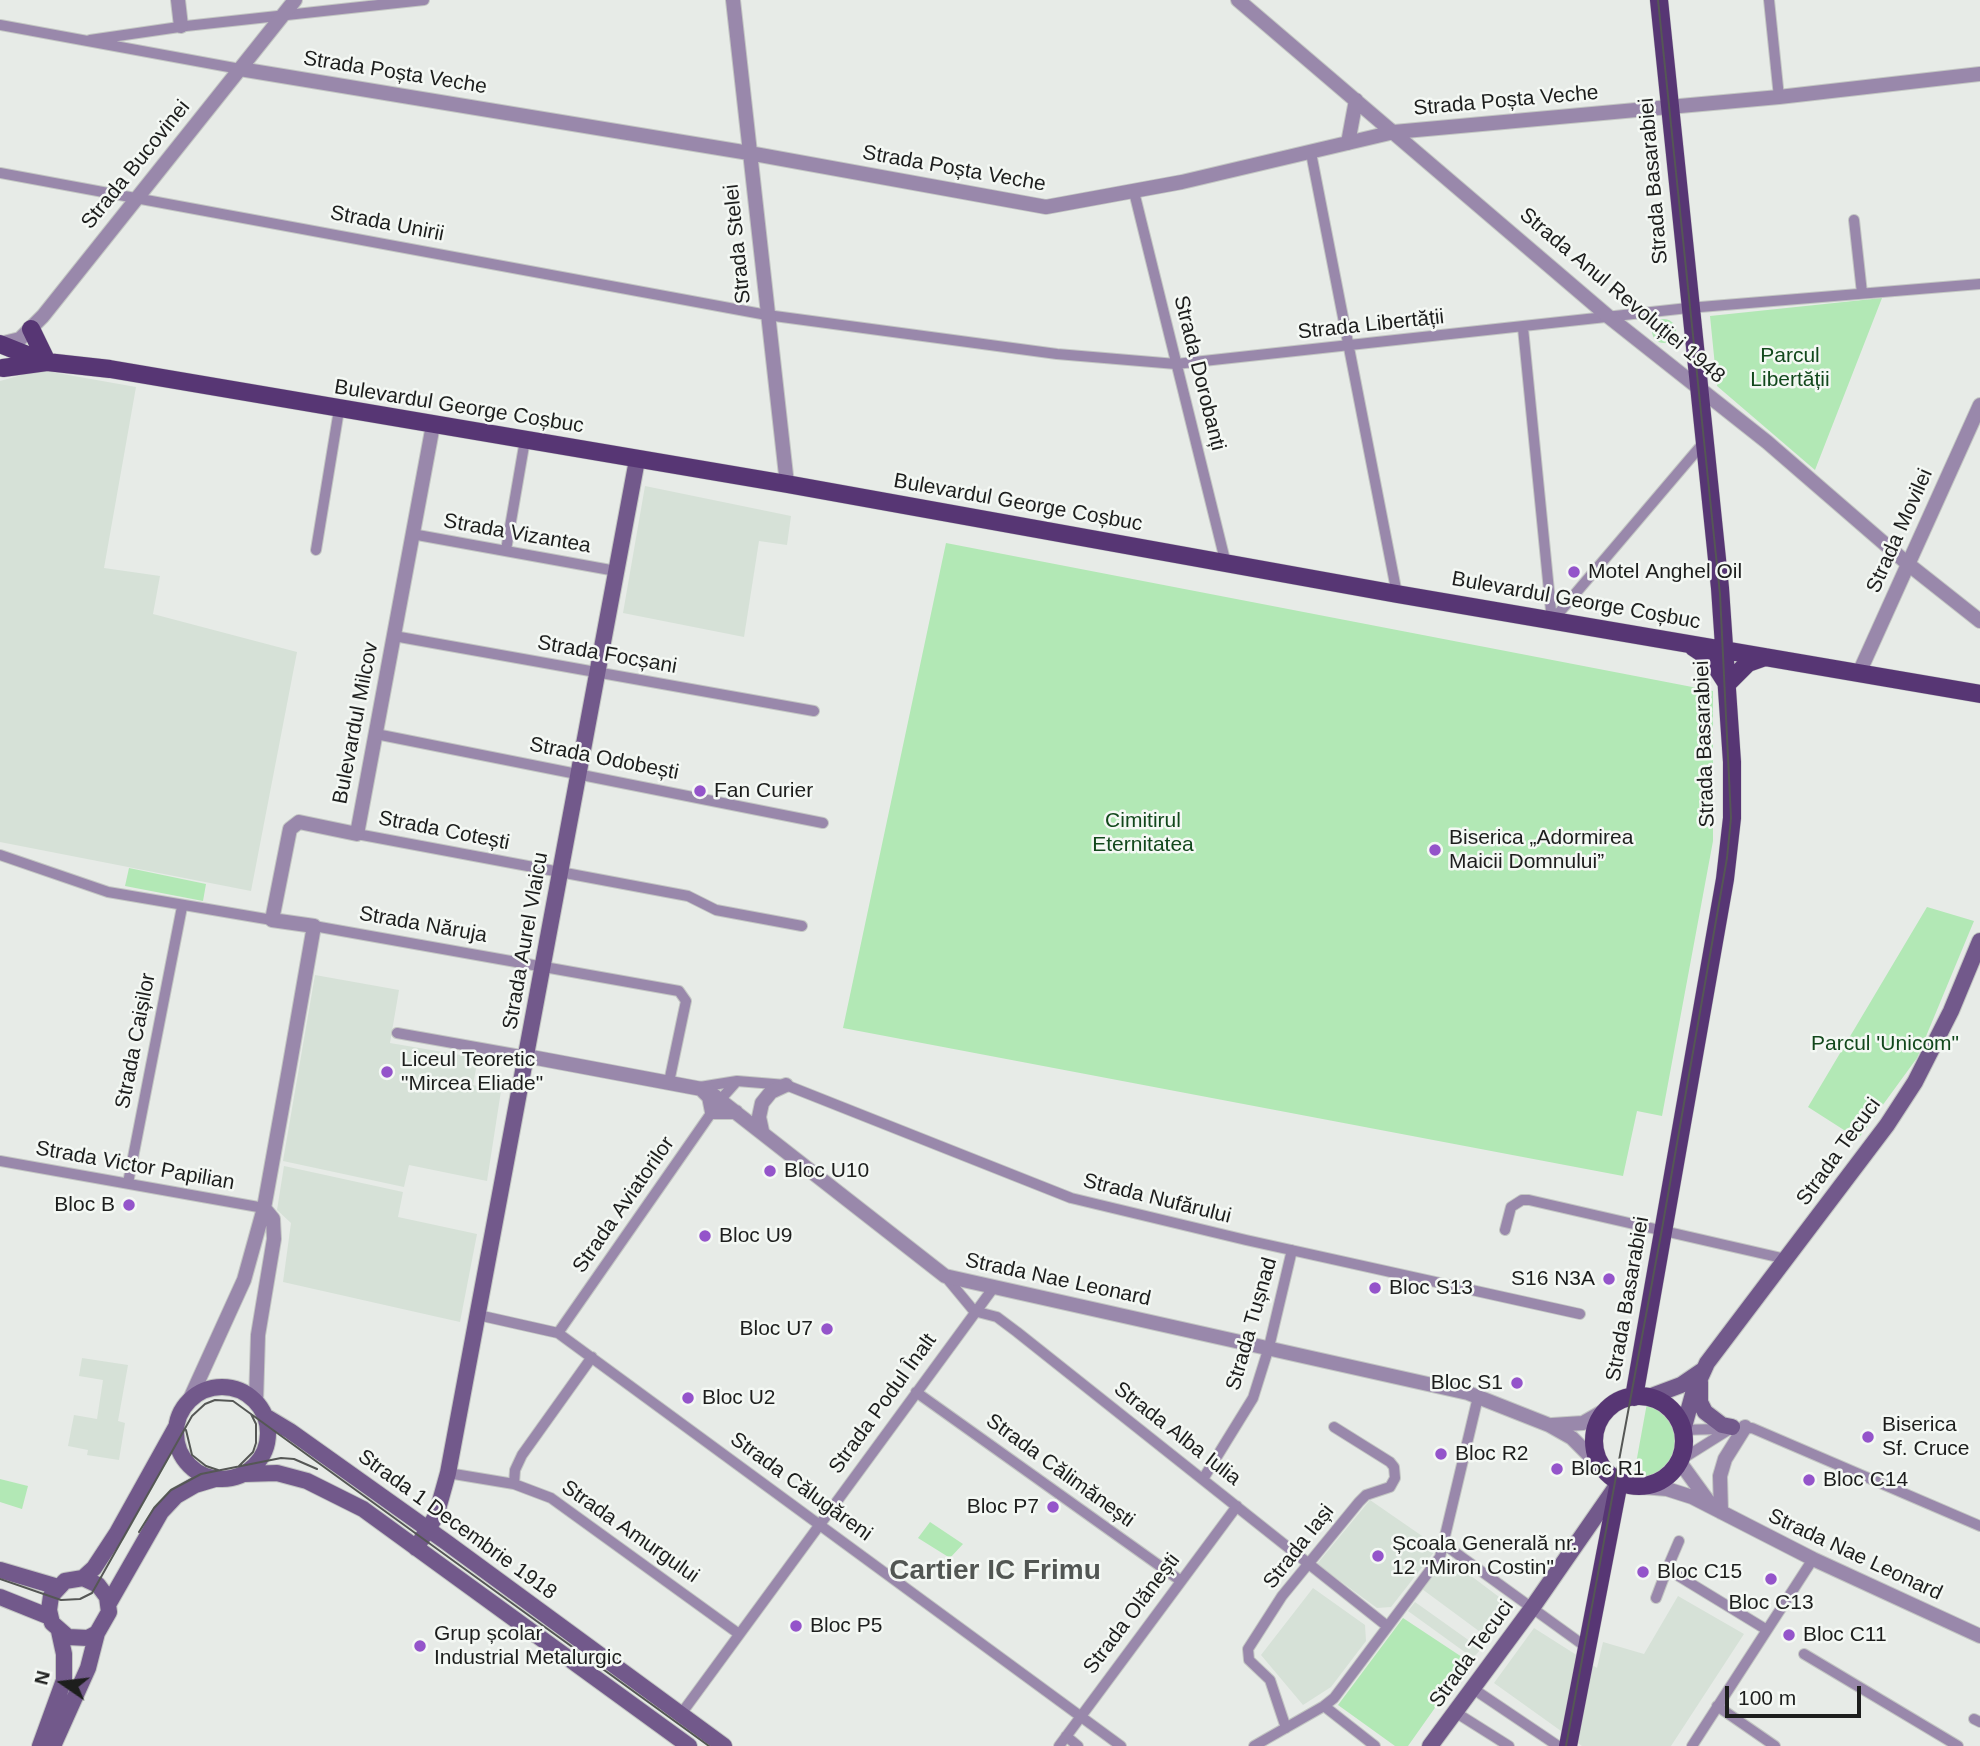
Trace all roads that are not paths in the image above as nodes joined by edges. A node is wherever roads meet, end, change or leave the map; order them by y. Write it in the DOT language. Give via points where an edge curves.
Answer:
graph roads {
  1 [pos="178,0"];
  2 [pos="295,0"];
  3 [pos="424,0"];
  4 [pos="733,0"];
  5 [pos="1238,0"];
  6 [pos="1659,0"];
  7 [pos="1769,0"];
  8 [pos="283,14"];
  9 [pos="0,25"];
  10 [pos="181,26"];
  11 [pos="90,40"];
  12 [pos="240,69"];
  13 [pos="1980,74"];
  14 [pos="1779,97"];
  15 [pos="1356,100"];
  16 [pos="1670,107"];
  17 [pos="1394,132"];
  18 [pos="1348,143"];
  19 [pos="749,153"];
  20 [pos="1311,153"];
  21 [pos="0,173"];
  22 [pos="1133,192"];
  23 [pos="136,198"];
  24 [pos="1854,220"];
  25 [pos="1980,284"];
  26 [pos="1862,293"];
  27 [pos="1689,308"];
  28 [pos="767,315"];
  29 [pos="1609,317"];
  30 [pos="1523,328"];
  31 [pos="31,329"];
  32 [pos="1,345"];
  33 [pos="1350,347"];
  34 [pos="47,362"];
  35 [pos="1176,364"];
  36 [pos="1,370"];
  37 [pos="1699,387"];
  38 [pos="1980,405"];
  39 [pos="339,410"];
  40 [pos="433,425"];
  41 [pos="526,440"];
  42 [pos="1705,441"];
  43 [pos="637,460"];
  44 [pos="787,484"];
  45 [pos="412,534"];
  46 [pos="316,550"];
  47 [pos="506,550"];
  48 [pos="1226,564"];
  49 [pos="1908,564"];
  50 [pos="615,571"];
  51 [pos="1397,594"];
  52 [pos="1723,619"];
  53 [pos="1552,621"];
  54 [pos="1980,621"];
  55 [pos="394,636"];
  56 [pos="1687,643"];
  57 [pos="1725,650"];
  58 [pos="1765,657"];
  59 [pos="595,673"];
  60 [pos="1859,673"];
  61 [pos="1727,684"];
  62 [pos="1980,694"];
  63 [pos="814,711"];
  64 [pos="376,734"];
  65 [pos="578,772"];
  66 [pos="823,824"];
  67 [pos="357,834"];
  68 [pos="0,855"];
  69 [pos="559,872"];
  70 [pos="182,907"];
  71 [pos="272,920"];
  72 [pos="314,926"];
  73 [pos="802,926"];
  74 [pos="1980,942"];
  75 [pos="543,965"];
  76 [pos="397,1033"];
  77 [pos="526,1056"];
  78 [pos="737,1081"];
  79 [pos="670,1082"];
  80 [pos="786,1085"];
  81 [pos="699,1087"];
  82 [pos="721,1099"];
  83 [pos="712,1112"];
  84 [pos="738,1112"];
  85 [pos="762,1131"];
  86 [pos="0,1161"];
  87 [pos="128,1183"];
  88 [pos="264,1208"];
  89 [pos="1505,1230"];
  90 [pos="1664,1230"];
  91 [pos="1292,1250"];
  92 [pos="1786,1259"];
  93 [pos="946,1276"];
  94 [pos="994,1287"];
  95 [pos="974,1311"];
  96 [pos="1580,1314"];
  97 [pos="478,1315"];
  98 [pos="558,1333"];
  99 [pos="1269,1347"];
  100 [pos="592,1357"];
  101 [pos="1703,1370"];
  102 [pos="916,1392"];
  103 [pos="1478,1397"];
  104 [pos="1641,1397"];
  105 [pos="189,1401"];
  106 [pos="256,1402"];
  107 [pos="1609,1408"];
  108 [pos="265,1416"];
  109 [pos="177,1425"];
  110 [pos="1549,1426"];
  111 [pos="1334,1427"];
  112 [pos="1739,1427"];
  113 [pos="1682,1430"];
  114 [pos="1679,1461"];
  115 [pos="1603,1469"];
  116 [pos="448,1473"];
  117 [pos="244,1474"];
  118 [pos="215,1479"];
  119 [pos="1203,1479"];
  120 [pos="1619,1482"];
  121 [pos="514,1484"];
  122 [pos="1643,1486"];
  123 [pos="1237,1506"];
  124 [pos="1717,1510"];
  125 [pos="819,1525"];
  126 [pos="1980,1526"];
  127 [pos="428,1530"];
  128 [pos="1679,1541"];
  129 [pos="1444,1545"];
  130 [pos="416,1548"];
  131 [pos="1813,1559"];
  132 [pos="1309,1563"];
  133 [pos="1667,1569"];
  134 [pos="0,1570"];
  135 [pos="83,1578"];
  136 [pos="1181,1581"];
  137 [pos="58,1587"];
  138 [pos="0,1597"];
  139 [pos="1656,1598"];
  140 [pos="109,1603"];
  141 [pos="1532,1608"];
  142 [pos="50,1617"];
  143 [pos="1387,1626"];
  144 [pos="1767,1630"];
  145 [pos="59,1631"];
  146 [pos="97,1633"];
  147 [pos="739,1634"];
  148 [pos="1980,1636"];
  149 [pos="1586,1647"];
  150 [pos="1804,1654"];
  151 [pos="1472,1688"];
  152 [pos="1324,1706"];
  153 [pos="1717,1706"];
  154 [pos="1455,1712"];
  155 [pos="681,1714"];
  156 [pos="1082,1714"];
  157 [pos="1286,1728"];
  158 [pos="1062,1741"];
  159 [pos="40,1746"];
  160 [pos="53,1746"];
  161 [pos="689,1746"];
  162 [pos="724,1746"];
  163 [pos="1078,1746"];
  164 [pos="1121,1746"];
  165 [pos="1254,1746"];
  166 [pos="1376,1746"];
  167 [pos="1430,1746"];
  168 [pos="1509,1746"];
  169 [pos="1558,1746"];
  170 [pos="1568,1746"];
  171 [pos="1692,1746"];
  172 [pos="1775,1746"];
  173 [pos="1958,1746"];
  1 -- 10 [label="street"];
  2 -- 8 [label="street, Strada Bucovinei"];
  3 -- 8 [label="street"];
  4 -- 19 [label="street, Strada Stelei"];
  5 -- 15 [label="street, Strada Anul Revoluției 1948"];
  6 -- 16 [label="main road, Strada Basarabiei"];
  7 -- 14 [label="street"];
  8 -- 10 [label="street"];
  8 -- 12 [label="street, Strada Bucovinei"];
  9 -- 11 [label="street, Strada Poșta Veche"];
  10 -- 11 [label="street"];
  11 -- 12 [label="street, Strada Poșta Veche"];
  12 -- 19 [label="street, Strada Poșta Veche"];
  12 -- 23 [label="street, Strada Bucovinei"];
  13 -- 14 [label="street, Strada Poșta Veche"];
  14 -- 16 [label="street, Strada Poșta Veche"];
  15 -- 17 [label="street, Strada Anul Revoluției 1948"];
  15 -- 18 [label="street"];
  16 -- 17 [label="street, Strada Poșta Veche"];
  16 -- 27 [label="main road, Strada Basarabiei"];
  17 -- 18 [label="street, Strada Poșta Veche"];
  17 -- 29 [label="street, Strada Anul Revoluției 1948"];
  18 -- 20 [label="street, Strada Poșta Veche"];
  19 -- 22 [label="street, Strada Poșta Veche" via="1046,207"];
  19 -- 28 [label="street, Strada Stelei"];
  20 -- 22 [label="street, Strada Poșta Veche"];
  20 -- 33 [label="street"];
  21 -- 23 [label="street, Strada Unirii"];
  22 -- 35 [label="street, Strada Dorobanți"];
  23 -- 28 [label="street, Strada Unirii"];
  23 -- 31 [label="street, Strada Bucovinei"];
  24 -- 26 [label="street"];
  25 -- 26 [label="street, Strada Libertății"];
  26 -- 27 [label="street, Strada Libertății"];
  27 -- 29 [label="street, Strada Libertății"];
  27 -- 37 [label="main road, Strada Basarabiei"];
  28 -- 35 [label="street, Strada Libertății" via="1057,354"];
  28 -- 44 [label="street, Strada Stelei"];
  29 -- 30 [label="street, Strada Libertății"];
  29 -- 37 [label="street, Strada Anul Revoluției 1948"];
  30 -- 33 [label="street, Strada Libertății"];
  30 -- 53 [label="street"];
  31 -- 32 [label="street, Strada Bucovinei" via="20,339"];
  31 -- 34 [label="main road"];
  32 -- 34 [label="main road, Bulevardul George Coșbuc"];
  32 -- 36 [label="main road, Bulevardul George Coșbuc" via="6,360"];
  33 -- 35 [label="street, Strada Libertății"];
  33 -- 51 [label="street"];
  34 -- 36 [label="main road, Bulevardul George Coșbuc"];
  34 -- 39 [label="main road, Bulevardul George Coșbuc"];
  35 -- 48 [label="street, Strada Dorobanți"];
  37 -- 42 [label="main road, Strada Basarabiei"];
  37 -- 49 [label="street, Strada Anul Revoluției 1948"];
  38 -- 49 [label="street, Strada Movilei"];
  39 -- 40 [label="main road, Bulevardul George Coșbuc"];
  39 -- 46 [label="street"];
  40 -- 41 [label="main road, Bulevardul George Coșbuc"];
  40 -- 45 [label="street, Bulevardul Milcov"];
  41 -- 43 [label="main road, Bulevardul George Coșbuc"];
  41 -- 47 [label="street"];
  42 -- 52 [label="main road, Strada Basarabiei"];
  42 -- 53 [label="street"];
  43 -- 44 [label="main road, Bulevardul George Coșbuc"];
  43 -- 50 [label="main road, Strada Aurel Vlaicu"];
  44 -- 48 [label="main road, Bulevardul George Coșbuc"];
  45 -- 47 [label="street, Strada Vizantea"];
  45 -- 55 [label="street, Bulevardul Milcov"];
  47 -- 50 [label="street, Strada Vizantea"];
  48 -- 51 [label="main road, Bulevardul George Coșbuc"];
  49 -- 54 [label="street, Strada Anul Revoluției 1948"];
  49 -- 60 [label="street, Strada Movilei"];
  50 -- 59 [label="main road, Strada Aurel Vlaicu"];
  51 -- 53 [label="main road, Bulevardul George Coșbuc"];
  52 -- 56 [label="main road" via="1710,633"];
  52 -- 57 [label="main road, Strada Basarabiei"];
  53 -- 56 [label="main road, Bulevardul George Coșbuc"];
  55 -- 59 [label="street, Strada Focșani"];
  55 -- 64 [label="street, Bulevardul Milcov"];
  56 -- 57 [label="main road, Bulevardul George Coșbuc"];
  56 -- 61 [label="main road" via="1711,659"];
  57 -- 58 [label="main road, Bulevardul George Coșbuc"];
  57 -- 61 [label="main road, Strada Basarabiei"];
  58 -- 60 [label="main road, Bulevardul George Coșbuc"];
  58 -- 61 [label="main road" via="1748,663"];
  59 -- 63 [label="street, Strada Focșani"];
  59 -- 65 [label="main road, Strada Aurel Vlaicu"];
  60 -- 62 [label="main road, Bulevardul George Coșbuc"];
  61 -- 90 [label="main road, Strada Basarabiei" via="1732,762 1729,858"];
  64 -- 65 [label="street, Strada Odobești"];
  64 -- 67 [label="street, Bulevardul Milcov"];
  65 -- 66 [label="street, Strada Odobești"];
  65 -- 69 [label="main road, Strada Aurel Vlaicu"];
  67 -- 69 [label="street, Strada Cotești"];
  67 -- 71 [label="street, Bulevardul Milcov" via="293,824"];
  68 -- 70 [label="street" via="108,892"];
  69 -- 73 [label="street, Strada Cotești" via="688,897 716,910"];
  69 -- 75 [label="main road, Strada Aurel Vlaicu"];
  70 -- 71 [label="street"];
  70 -- 87 [label="street, Strada Caișilor"];
  71 -- 72 [label="street"];
  72 -- 75 [label="street, Strada Năruja"];
  72 -- 88 [label="street"];
  74 -- 92 [label="main road, Strada Tecuci" via="1915,1082"];
  75 -- 77 [label="main road, Strada Aurel Vlaicu"];
  75 -- 79 [label="street, Strada Năruja" via="682,993 686,1001"];
  76 -- 77 [label="street"];
  77 -- 79 [label="street, Strada Nae Leonard"];
  77 -- 97 [label="main road, Strada Aurel Vlaicu"];
  78 -- 80 [label="street, Strada Nufărului"];
  78 -- 81 [label="street, Strada Nufărului"];
  78 -- 82 [label="street"];
  79 -- 81 [label="street, Strada Nae Leonard"];
  80 -- 85 [label="street" via="771,1091 762,1102"];
  80 -- 91 [label="street, Strada Nufărului" via="1071,1198"];
  81 -- 82 [label="street, Strada Nae Leonard"];
  81 -- 83 [label="street" via="709,1097"];
  82 -- 83 [label="street, Strada Aviatorilor"];
  82 -- 84 [label="street, Strada Nae Leonard"];
  83 -- 84 [label="street"];
  83 -- 98 [label="street, Strada Aviatorilor"];
  84 -- 85 [label="street, Strada Nae Leonard"];
  85 -- 93 [label="street, Strada Nae Leonard"];
  86 -- 87 [label="street, Strada Victor Papilian"];
  87 -- 88 [label="street, Strada Victor Papilian"];
  88 -- 105 [label="street" via="244,1280"];
  88 -- 106 [label="street" via="272,1219 274,1239 258,1335"];
  89 -- 90 [label="street" via="1511,1207 1522,1200"];
  90 -- 92 [label="street"];
  90 -- 104 [label="main road, Strada Basarabiei"];
  91 -- 96 [label="street, Strada Nufărului"];
  91 -- 99 [label="street, Strada Tușnad"];
  92 -- 101 [label="main road, Strada Tecuci"];
  93 -- 94 [label="street, Strada Nae Leonard"];
  93 -- 95 [label="street"];
  94 -- 95 [label="street, Strada Podul Înalt"];
  94 -- 99 [label="street, Strada Nae Leonard"];
  95 -- 102 [label="street, Strada Podul Înalt"];
  95 -- 119 [label="street, Strada Alba Iulia" via="998,1317"];
  97 -- 98 [label="street, Strada Călugăreni"];
  97 -- 116 [label="main road, Strada Aurel Vlaicu"];
  98 -- 100 [label="street, Strada Călugăreni"];
  99 -- 103 [label="street, Strada Nae Leonard"];
  99 -- 119 [label="street, Strada Tușnad" via="1253,1398"];
  100 -- 121 [label="street" via="522,1455"];
  100 -- 125 [label="street, Strada Călugăreni"];
  101 -- 104 [label="main road, Strada Tecuci" via="1681,1385"];
  101 -- 112 [label="main road" via="1699,1391 1705,1412 1722,1425"];
  101 -- 113 [label="main road, Strada Tecuci"];
  102 -- 125 [label="street, Strada Podul Înalt"];
  102 -- 136 [label="street, Strada Călimănești"];
  103 -- 110 [label="street, Strada Nae Leonard"];
  103 -- 129 [label="street"];
  104 -- 107 [label="main road"];
  104 -- 113 [label="main road" via="1670,1409"];
  105 -- 106 [label="main road" via="207,1390 228,1388"];
  105 -- 109 [label="main road"];
  106 -- 108 [label="main road"];
  107 -- 110 [label="street, Strada Nae Leonard" via="1583,1423"];
  107 -- 115 [label="main road" via="1595,1430"];
  108 -- 117 [label="main road" via="265,1450"];
  108 -- 127 [label="main road, Strada 1 Decembrie 1918"];
  109 -- 118 [label="main road" via="178,1444 186,1461"];
  109 -- 135 [label="main road" via="117,1533"];
  110 -- 115 [label="street, Strada Nae Leonard" via="1583,1447"];
  111 -- 132 [label="street, Strada Iași" via="1390,1462 1395,1478 1382,1492 1366,1495"];
  112 -- 113 [label="street"];
  112 -- 114 [label="street"];
  112 -- 124 [label="street" via="1723,1467"];
  112 -- 126 [label="street"];
  113 -- 114 [label="main road"];
  114 -- 122 [label="main road" via="1664,1479"];
  114 -- 124 [label="street, Strada Nae Leonard"];
  115 -- 120 [label="main road"];
  116 -- 121 [label="street, Strada Amurgului"];
  116 -- 127 [label="main road, Strada Aurel Vlaicu"];
  117 -- 118 [label="main road"];
  117 -- 130 [label="main road, Strada 1 Decembrie 1918" via="277,1473 334,1492"];
  118 -- 140 [label="main road" via="176,1496 161,1512"];
  119 -- 123 [label="street, Strada Alba Iulia"];
  120 -- 122 [label="main road"];
  120 -- 141 [label="main road, Strada Tecuci"];
  120 -- 149 [label="main road"];
  121 -- 147 [label="street, Strada Amurgului" via="551,1498 580,1516"];
  122 -- 124 [label="street, Strada Nae Leonard" via="1675,1491"];
  123 -- 132 [label="street, Strada Alba Iulia"];
  123 -- 136 [label="street, Strada Olănești"];
  124 -- 131 [label="street, Strada Nae Leonard"];
  125 -- 147 [label="street, Strada Podul Înalt"];
  125 -- 156 [label="street, Strada Călugăreni"];
  127 -- 130 [label="main road, Strada Aurel Vlaicu"];
  127 -- 155 [label="main road, Strada 1 Decembrie 1918"];
  128 -- 133 [label="street"];
  129 -- 141 [label="street"];
  129 -- 143 [label="street" via="1440,1557"];
  130 -- 161 [label="main road, Strada 1 Decembrie 1918"];
  131 -- 144 [label="street"];
  131 -- 148 [label="street, Strada Nae Leonard"];
  132 -- 143 [label="street, Strada Alba Iulia"];
  132 -- 157 [label="street, Strada Iași" via="1248,1649 1249,1660 1270,1680"];
  133 -- 139 [label="street"];
  133 -- 144 [label="street"];
  134 -- 137 [label="main road"];
  135 -- 137 [label="main road"];
  135 -- 140 [label="main road" via="98,1585"];
  136 -- 156 [label="street, Strada Olănești"];
  137 -- 142 [label="main road" via="51,1596"];
  138 -- 142 [label="main road"];
  140 -- 146 [label="main road" via="107,1620"];
  141 -- 149 [label="street"];
  141 -- 151 [label="main road, Strada Tecuci"];
  142 -- 145 [label="main road"];
  143 -- 152 [label="street"];
  144 -- 153 [label="street"];
  145 -- 146 [label="main road" via="78,1639"];
  145 -- 159 [label="main road" via="64,1680"];
  146 -- 160 [label="main road" via="88,1668"];
  147 -- 155 [label="street, Strada Podul Înalt"];
  149 -- 170 [label="main road"];
  150 -- 173 [label="street"];
  151 -- 154 [label="main road, Strada Tecuci"];
  151 -- 169 [label="street"];
  152 -- 157 [label="street"];
  152 -- 166 [label="street"];
  153 -- 171 [label="street"];
  153 -- 172 [label="street"];
  154 -- 167 [label="main road, Strada Tecuci"];
  154 -- 168 [label="street"];
  155 -- 162 [label="main road, Strada 1 Decembrie 1918"];
  156 -- 158 [label="street, Strada Olănești"];
  156 -- 164 [label="street, Strada Călugăreni"];
  157 -- 165 [label="street"];
  158 -- 163 [label="street"];
}
